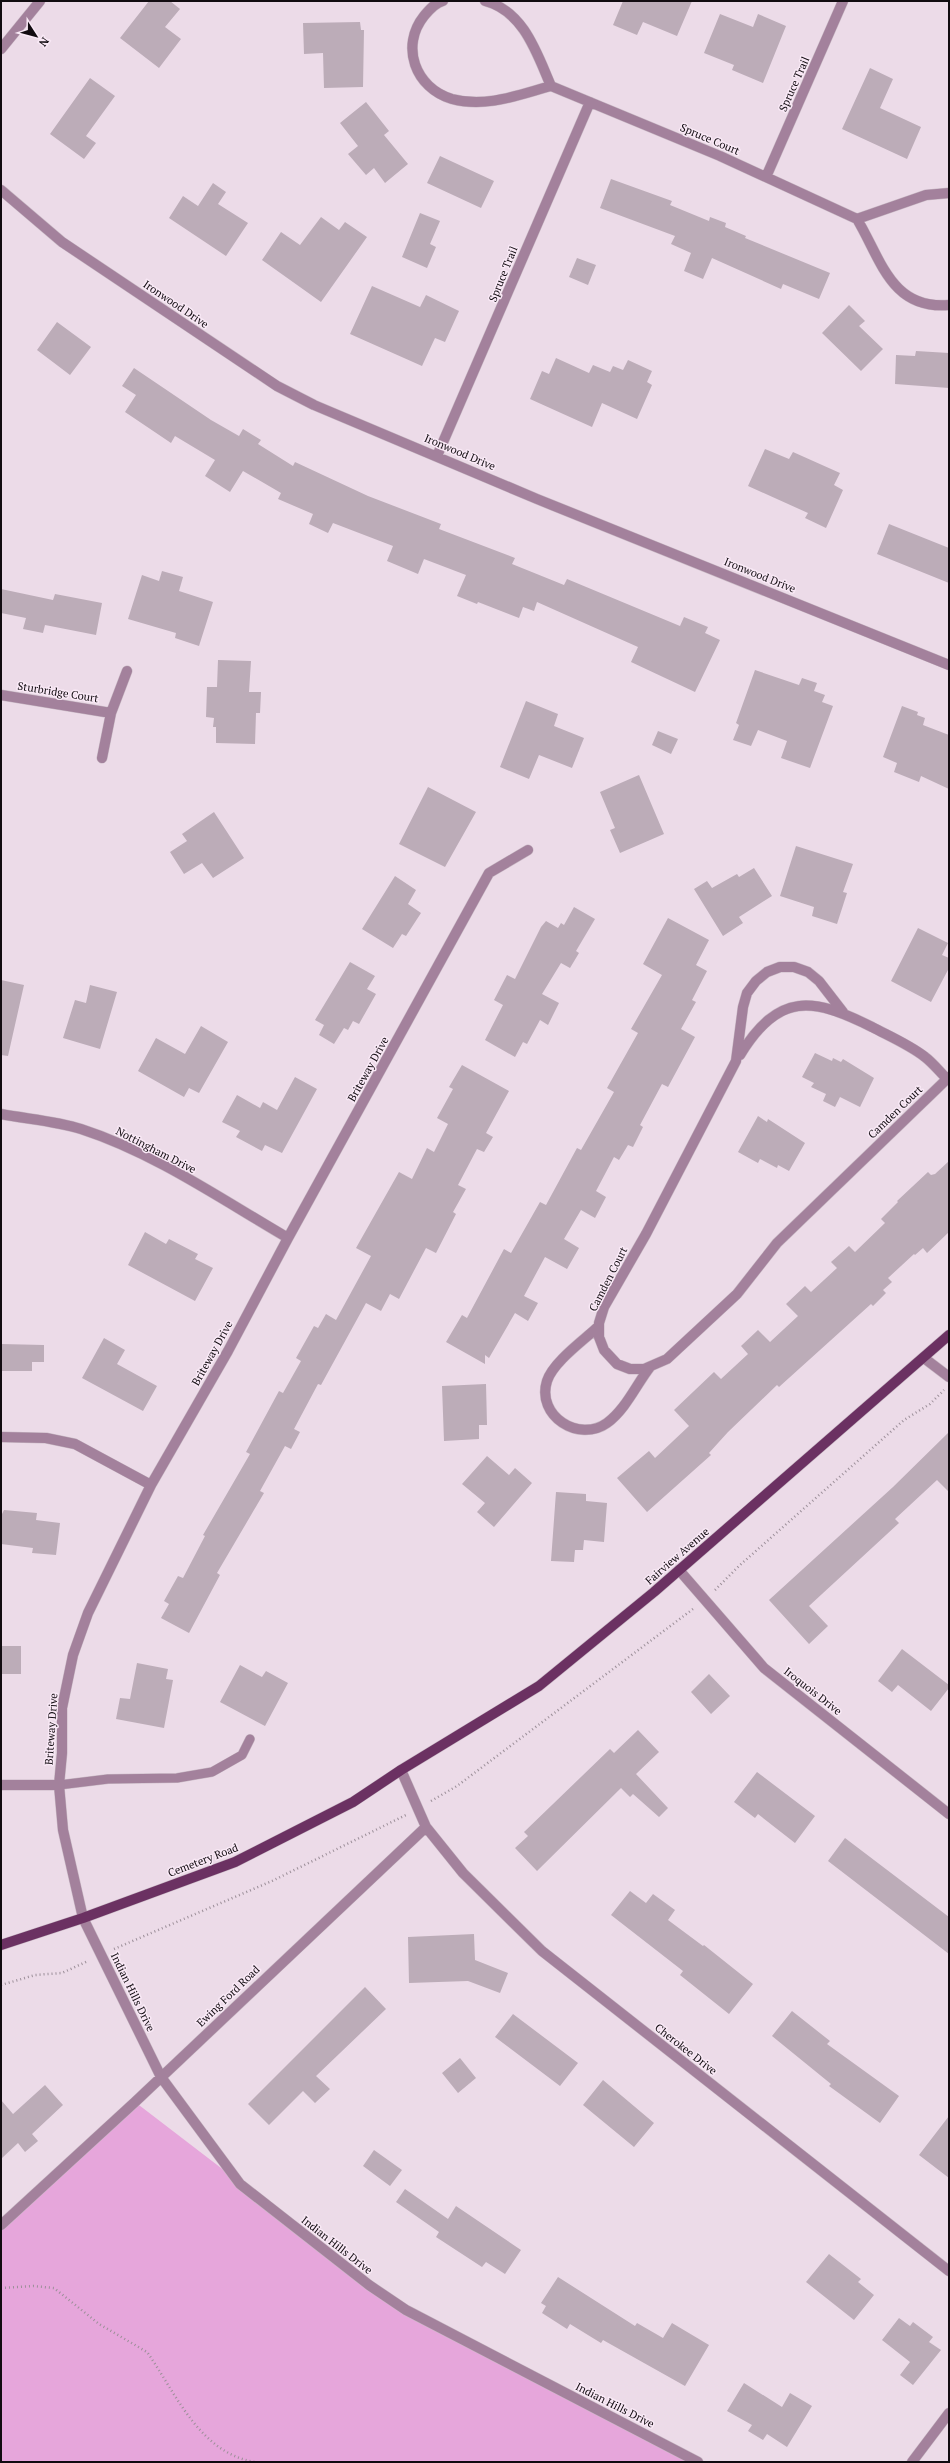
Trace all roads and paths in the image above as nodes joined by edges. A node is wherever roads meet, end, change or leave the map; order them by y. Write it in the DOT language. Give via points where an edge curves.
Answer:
graph roads {
  1 [pos="40,1"];
  2 [pos="443,1"];
  3 [pos="485,1"];
  4 [pos="843,1"];
  5 [pos="1,49"];
  6 [pos="551,86"];
  7 [pos="590,102"];
  8 [pos="766,177"];
  9 [pos="1,190"];
  10 [pos="949,192"];
  11 [pos="857,220"];
  12 [pos="949,305"];
  13 [pos="437,456"];
  14 [pos="949,665"];
  15 [pos="127,671"];
  16 [pos="1,695"];
  17 [pos="111,713"];
  18 [pos="102,758"];
  19 [pos="528,850"];
  20 [pos="843,1012"];
  21 [pos="736,1062"];
  22 [pos="948,1078"];
  23 [pos="1,1114"];
  24 [pos="288,1238"];
  25 [pos="599,1326"];
  26 [pos="949,1335"];
  27 [pos="924,1358"];
  28 [pos="650,1367"];
  29 [pos="949,1378"];
  30 [pos="1,1437"];
  31 [pos="151,1485"];
  32 [pos="679,1570"];
  33 [pos="250,1738"];
  34 [pos="401,1770"];
  35 [pos="1,1785"];
  36 [pos="59,1785"];
  37 [pos="949,1814"];
  38 [pos="426,1827"];
  39 [pos="83,1918"];
  40 [pos="1,1945"];
  41 [pos="161,2077"];
  42 [pos="1,2225"];
  43 [pos="949,2272"];
  44 [pos="1,2288"];
  45 [pos="949,2413"];
  46 [pos="255,2462"];
  47 [pos="698,2462"];
  48 [pos="912,2462"];
  1 -- 5 [label="street"];
  2 -- 6 [label="street" via="430,9 420,22 412,40 413,60 419,74 429,86 451,98 484,102 498,101"];
  3 -- 6 [label="street" via="504,8 518,22 538,55"];
  4 -- 8 [label="street, Spruce Trail"];
  6 -- 7 [label="street, Spruce Court"];
  7 -- 8 [label="street, Spruce Court"];
  7 -- 13 [label="street, Spruce Trail"];
  8 -- 11 [label="street, Spruce Court"];
  9 -- 13 [label="street, Ironwood Drive" via="62,242 277,386 314,405"];
  10 -- 11 [label="street" via="926,195"];
  11 -- 12 [label="street" via="882,270 896,286 917,301"];
  13 -- 14 [label="street, Ironwood Drive" via="537,499"];
  15 -- 17 [label="street"];
  16 -- 17 [label="street, Sturbridge Court"];
  17 -- 18 [label="street"];
  19 -- 24 [label="street, Briteway Drive" via="489,874"];
  20 -- 21 [label="street" via="813,1005 784,1010 760,1027"];
  20 -- 21 [label="street, Camden Court" via="819,981 808,972 787,967 767,972 756,981 745,1000"];
  20 -- 22 [label="street" via="925,1057"];
  21 -- 25 [label="street, Camden Court" via="646,1234 604,1307"];
  22 -- 28 [label="street, Camden Court" via="777,1243 737,1294 667,1359"];
  23 -- 24 [label="street, Nottingham Drive" via="80,1129 116,1142 168,1167"];
  24 -- 31 [label="street, Briteway Drive" via="228,1351"];
  25 -- 28 [label="street, Camden Court" via="601,1344 612,1360 630,1369"];
  25 -- 28 [label="street" via="557,1365 547,1382 547,1404 552,1414 561,1422 570,1428 582,1430 606,1424 623,1406"];
  26 -- 27 [label="main road, Fairview Avenue"];
  27 -- 29 [label="street"];
  27 -- 32 [label="main road, Fairview Avenue"];
  30 -- 31 [label="street" via="46,1438 76,1444"];
  31 -- 36 [label="street, Briteway Drive" via="88,1613 73,1655 62,1708"];
  32 -- 34 [label="main road, Fairview Avenue" via="539,1686"];
  32 -- 37 [label="street, Iroquois Drive" via="764,1668"];
  33 -- 36 [label="lane" via="242,1755 212,1772 177,1778 108,1779"];
  34 -- 38 [label="street"];
  34 -- 39 [label="main road, Cemetery Road" via="353,1802 235,1862"];
  35 -- 36 [label="street"];
  36 -- 39 [label="street, Briteway Drive" via="63,1830"];
  38 -- 41 [label="street, Ewing Ford Road"];
  38 -- 43 [label="street, Cherokee Drive" via="463,1873 542,1951"];
  39 -- 40 [label="main road, Cemetery Road"];
  39 -- 41 [label="street, Indian Hills Drive"];
  41 -- 42 [label="street, Ewing Ford Road"];
  41 -- 47 [label="street, Indian Hills Drive" via="240,2184 369,2285 434,2326"];
  44 -- 46 [label="path" via="54,2288 99,2324 136,2344 147,2352 196,2427 221,2449"];
  45 -- 48 [label="street"];
}
